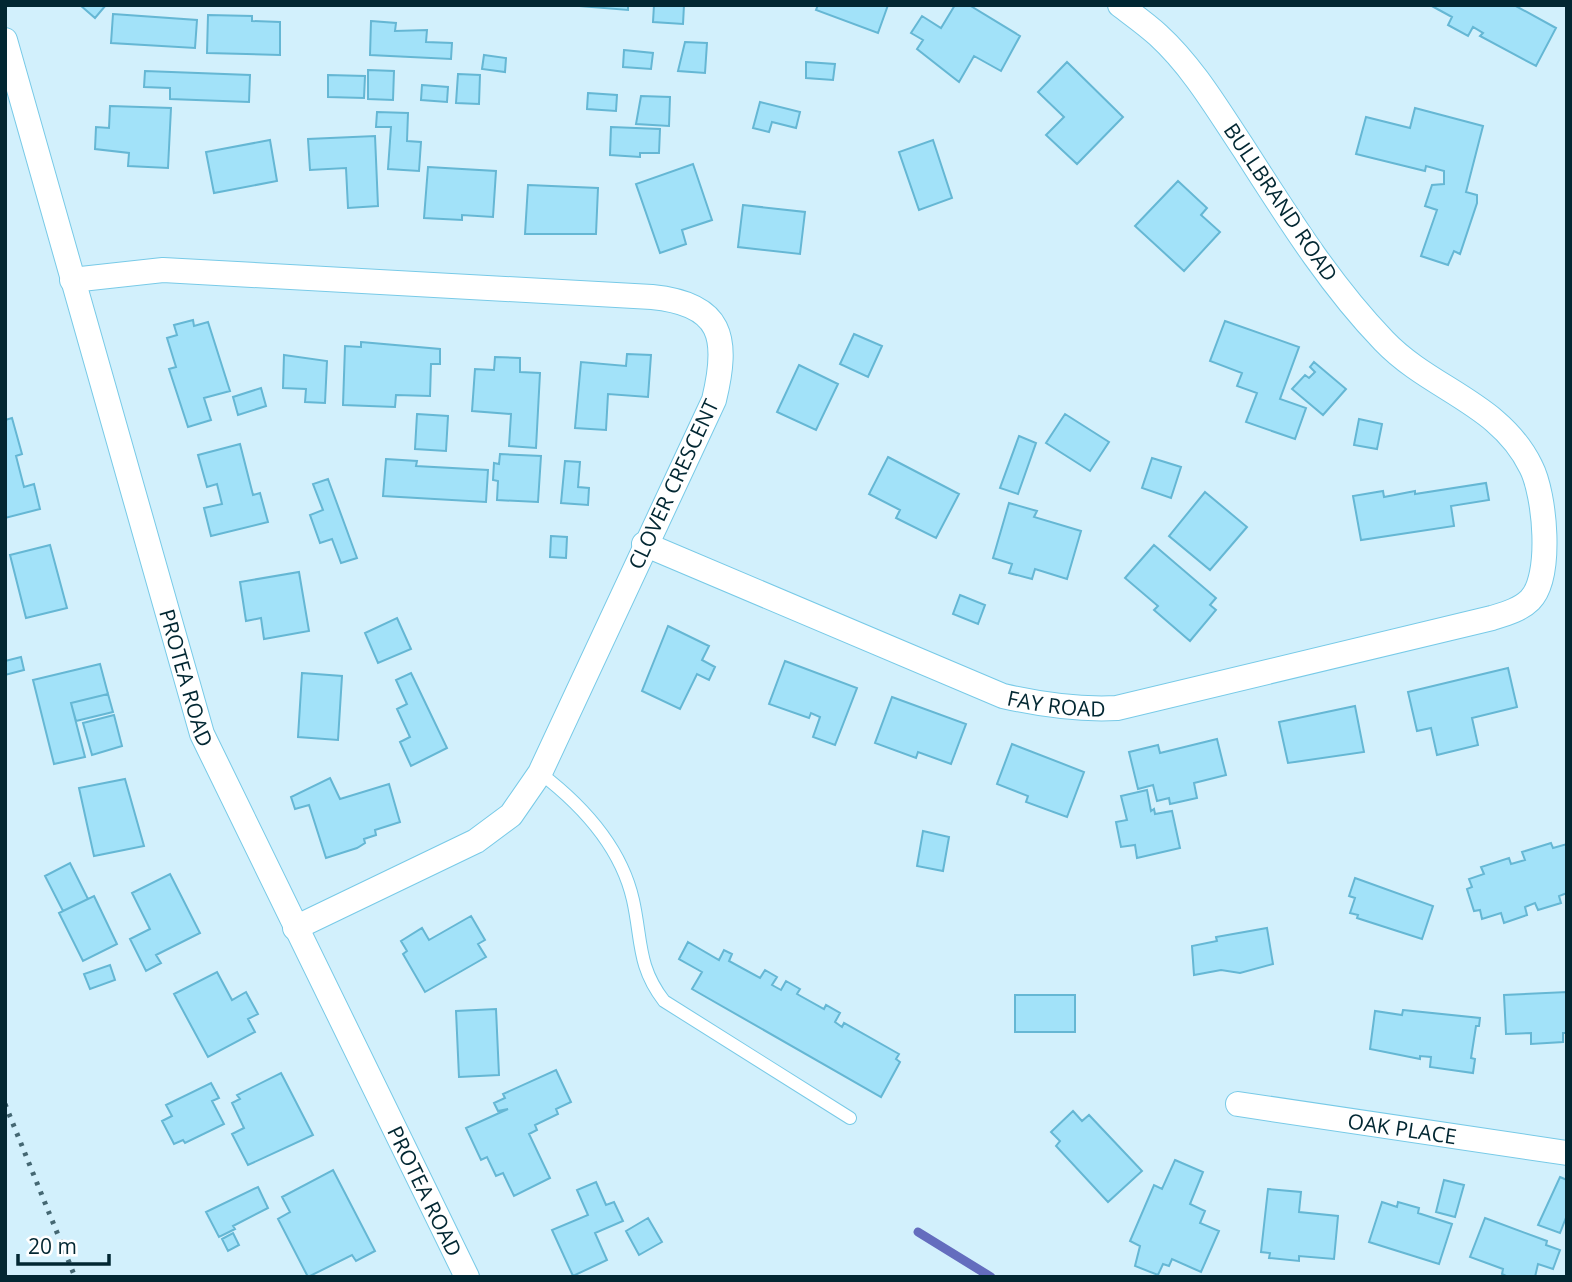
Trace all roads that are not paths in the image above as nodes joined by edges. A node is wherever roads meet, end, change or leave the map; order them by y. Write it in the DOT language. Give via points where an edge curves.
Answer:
graph roads {
  1 [pos="1120,5"];
  2 [pos="5,40"];
  3 [pos="72,280"];
  4 [pos="644,544"];
  5 [pos="1492,618"];
  6 [pos="540,773"];
  7 [pos="295,928"];
  8 [pos="1238,1104"];
  9 [pos="850,1118"];
  10 [pos="1567,1153"];
  11 [pos="467,1277"];
  1 -- 5 [label="street, BULLBRAND ROAD" via="1159,36 1206,92 1318,263 1383,340 1411,367 1489,414 1516,441 1533,469 1545,558 1540,583 1531,599"];
  2 -- 3 [label="street, PROTEA ROAD"];
  3 -- 4 [label="street, CLOVER CRESCENT" via="163,270 682,300 701,311 717,330 722,352 719,378 714,400"];
  3 -- 7 [label="street, PROTEA ROAD" via="202,734"];
  4 -- 5 [label="street, FAY ROAD" via="1003,696 1070,709 1117,708"];
  4 -- 6 [label="street, CLOVER CRESCENT"];
  6 -- 7 [label="street, CLOVER CRESCENT" via="511,815 477,841"];
  6 -- 9 [label="lane" via="569,795 622,866 633,900 641,960 650,983 664,1000"];
  7 -- 11 [label="street, PROTEA ROAD"];
  8 -- 10 [label="street, OAK PLACE"];
}
